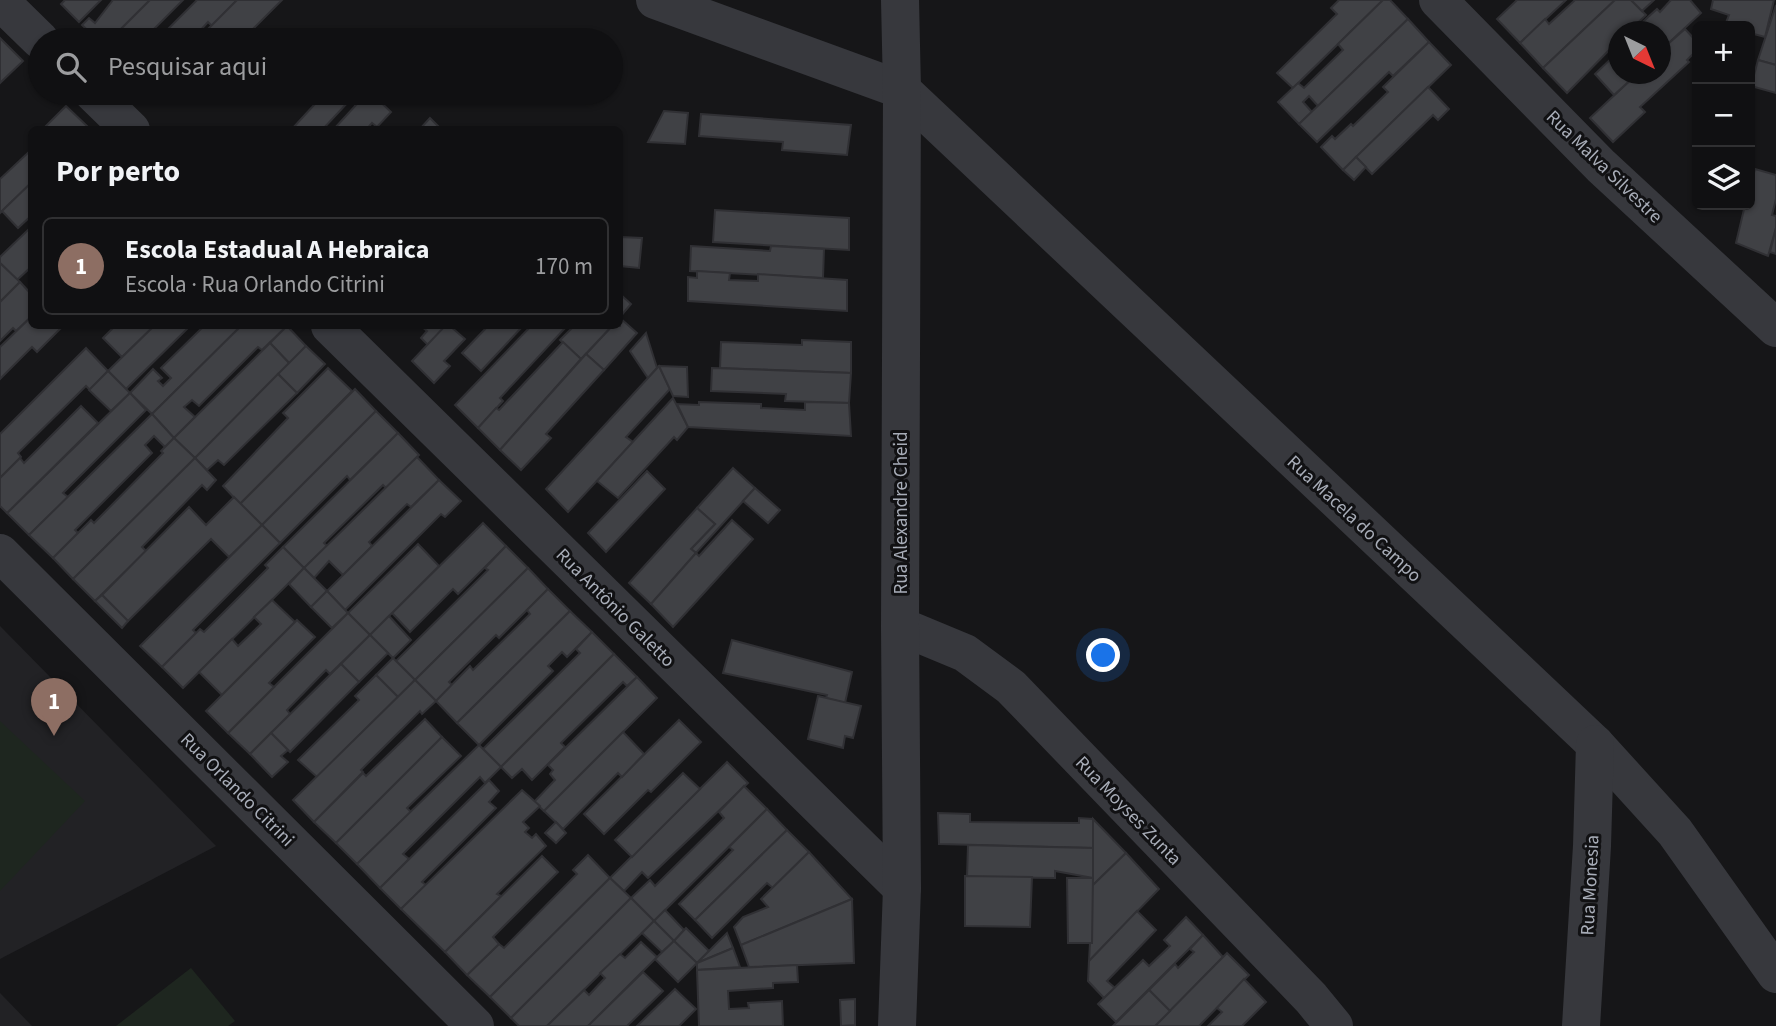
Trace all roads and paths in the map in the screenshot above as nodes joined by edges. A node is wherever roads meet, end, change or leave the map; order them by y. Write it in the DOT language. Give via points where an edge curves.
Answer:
graph roads {
  1 [pos="655,0"];
  2 [pos="900,0"];
  3 [pos="1438,0"];
  4 [pos="0,1"];
  5 [pos="28,28"];
  6 [pos="902,90"];
  7 [pos="105,105"];
  8 [pos="127,126"];
  9 [pos="1775,327"];
  10 [pos="333,329"];
  11 [pos="0,554"];
  12 [pos="900,626"];
  13 [pos="1595,744"];
  14 [pos="902,888"];
  15 [pos="1776,974"];
  16 [pos="475,1026"];
  17 [pos="897,1026"];
  18 [pos="1334,1026"];
  19 [pos="1581,1026"];
  1 -- 6 [label="street"];
  2 -- 6 [label="street, Rua Alexandre Cheid"];
  3 -- 9 [label="street, Rua Malva Silvestre" via="1601,166"];
  4 -- 5 [label="street"];
  6 -- 12 [label="street, Rua Alexandre Cheid"];
  6 -- 13 [label="street, Rua Macela do Campo"];
  7 -- 8 [label="street"];
  10 -- 14 [label="street, Rua Antônio Galetto"];
  11 -- 16 [label="street, Rua Orlando Citrini"];
  12 -- 14 [label="street, Rua Alexandre Cheid"];
  12 -- 18 [label="street, Rua Moyses Zunta" via="965,653 1011,687"];
  13 -- 15 [label="street, Rua Macela do Campo" via="1675,832"];
  13 -- 19 [label="street, Rua Monesia"];
  14 -- 17 [label="street, Rua Alexandre Cheid"];
}
